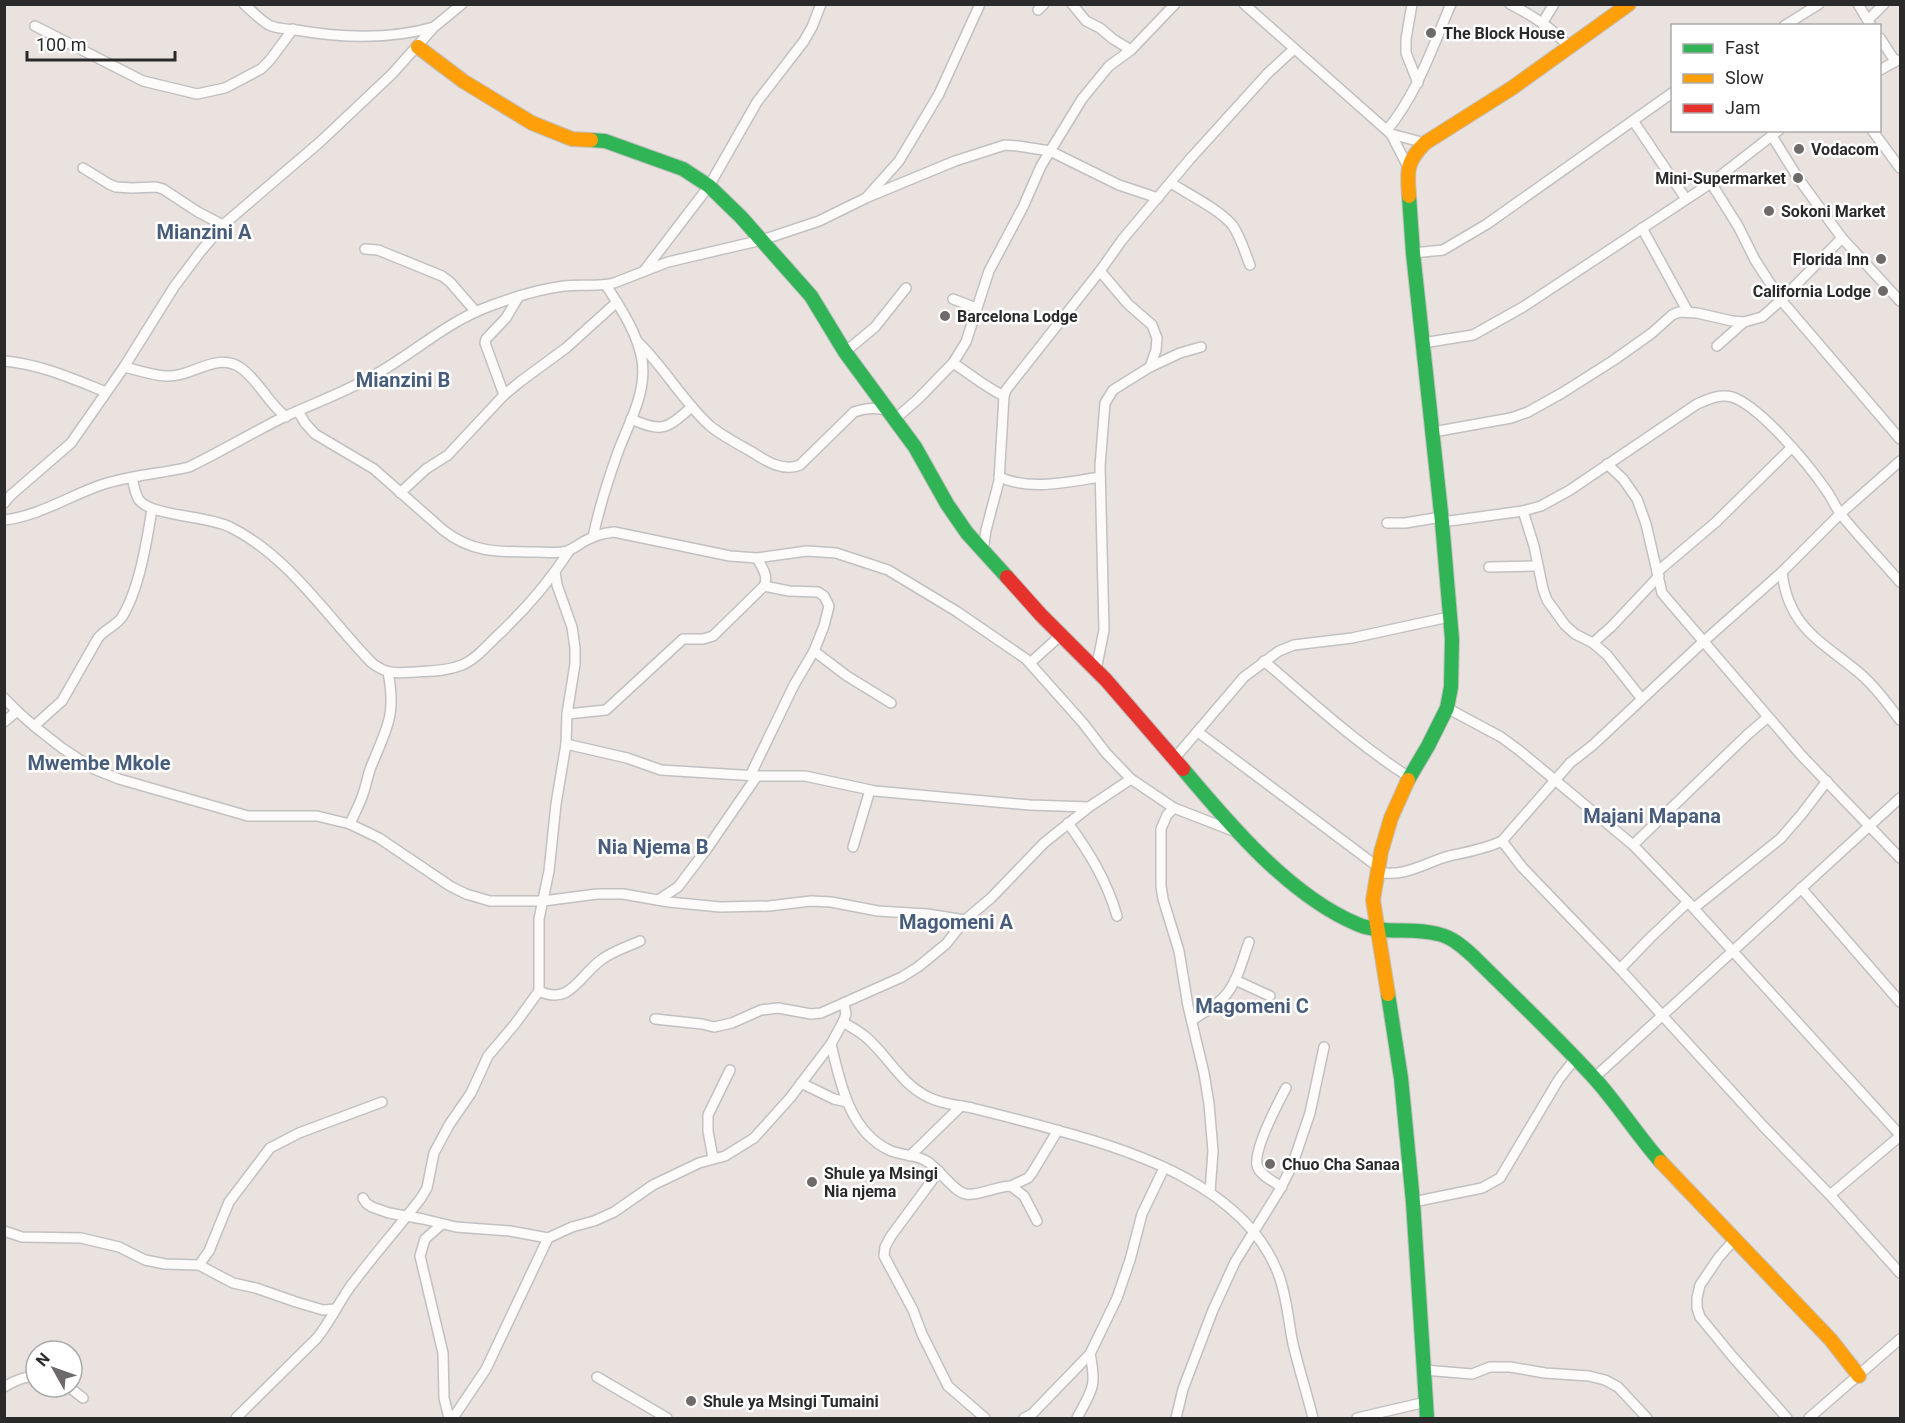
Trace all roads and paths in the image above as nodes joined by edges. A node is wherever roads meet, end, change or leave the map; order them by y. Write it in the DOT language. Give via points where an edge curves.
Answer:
graph roads {
  1 [pos="244,4"];
  2 [pos="462,4"];
  3 [pos="820,4"];
  4 [pos="980,4"];
  5 [pos="1072,4"];
  6 [pos="1176,4"];
  7 [pos="1244,4"];
  8 [pos="1412,4"];
  9 [pos="1451,4"];
  10 [pos="1510,4"];
  11 [pos="1554,4"];
  12 [pos="1629,4"];
  13 [pos="1819,4"];
  14 [pos="1858,4"];
  15 [pos="1884,4"];
  16 [pos="1543,22"];
  17 [pos="1869,23"];
  18 [pos="1787,24"];
  19 [pos="35,26"];
  20 [pos="434,27"];
  21 [pos="293,30"];
  22 [pos="1881,39"];
  23 [pos="1569,46"];
  24 [pos="418,47"];
  25 [pos="1131,50"];
  26 [pos="1293,50"];
  27 [pos="1898,60"];
  28 [pos="1881,69"];
  29 [pos="1418,83"];
  30 [pos="1671,94"];
  31 [pos="1634,122"];
  32 [pos="1389,132"];
  33 [pos="1873,132"];
  34 [pos="1775,133"];
  35 [pos="1425,143"];
  36 [pos="1050,151"];
  37 [pos="1408,167"];
  38 [pos="83,168"];
  39 [pos="1900,168"];
  40 [pos="1171,183"];
  41 [pos="1711,183"];
  42 [pos="709,186"];
  43 [pos="866,198"];
  44 [pos="1158,198"];
  45 [pos="1686,199"];
  46 [pos="223,225"];
  47 [pos="1642,228"];
  48 [pos="1842,238"];
  49 [pos="762,240"];
  50 [pos="365,249"];
  51 [pos="1413,253"];
  52 [pos="1250,266"];
  53 [pos="644,271"];
  54 [pos="1100,272"];
  55 [pos="606,285"];
  56 [pos="906,288"];
  57 [pos="519,296"];
  58 [pos="953,299"];
  59 [pos="1781,300"];
  60 [pos="1900,301"];
  61 [pos="617,302"];
  62 [pos="976,308"];
  63 [pos="476,312"];
  64 [pos="1688,312"];
  65 [pos="1744,322"];
  66 [pos="637,341"];
  67 [pos="1423,343"];
  68 [pos="1718,346"];
  69 [pos="1201,347"];
  70 [pos="845,352"];
  71 [pos="4,361"];
  72 [pos="952,363"];
  73 [pos="124,367"];
  74 [pos="1150,367"];
  75 [pos="106,392"];
  76 [pos="504,395"];
  77 [pos="1004,396"];
  78 [pos="692,407"];
  79 [pos="298,411"];
  80 [pos="893,415"];
  81 [pos="286,417"];
  82 [pos="631,419"];
  83 [pos="1433,432"];
  84 [pos="1900,440"];
  85 [pos="1792,447"];
  86 [pos="1900,461"];
  87 [pos="1607,464"];
  88 [pos="999,477"];
  89 [pos="1101,477"];
  90 [pos="132,478"];
  91 [pos="400,493"];
  92 [pos="4,503"];
  93 [pos="152,509"];
  94 [pos="1523,511"];
  95 [pos="1840,514"];
  96 [pos="4,520"];
  97 [pos="1441,520"];
  98 [pos="1387,522"];
  99 [pos="593,537"];
  100 [pos="983,550"];
  101 [pos="569,551"];
  102 [pos="757,558"];
  103 [pos="1536,566"];
  104 [pos="1489,567"];
  105 [pos="555,572"];
  106 [pos="1782,572"];
  107 [pos="1658,574"];
  108 [pos="1900,582"];
  109 [pos="764,586"];
  110 [pos="1449,617"];
  111 [pos="1061,635"];
  112 [pos="1704,641"];
  113 [pos="1593,643"];
  114 [pos="814,651"];
  115 [pos="1264,661"];
  116 [pos="1030,663"];
  117 [pos="1096,670"];
  118 [pos="388,672"];
  119 [pos="4,698"];
  120 [pos="1642,699"];
  121 [pos="891,703"];
  122 [pos="1447,708"];
  123 [pos="17,711"];
  124 [pos="567,714"];
  125 [pos="1768,717"];
  126 [pos="1900,720"];
  127 [pos="4,722"];
  128 [pos="34,726"];
  129 [pos="1198,732"];
  130 [pos="566,744"];
  131 [pos="1174,759"];
  132 [pos="754,776"];
  133 [pos="1409,777"];
  134 [pos="1131,779"];
  135 [pos="1555,779"];
  136 [pos="1827,781"];
  137 [pos="870,790"];
  138 [pos="1900,798"];
  139 [pos="1089,807"];
  140 [pos="1174,808"];
  141 [pos="1068,823"];
  142 [pos="350,824"];
  143 [pos="1871,826"];
  144 [pos="1239,833"];
  145 [pos="1502,841"];
  146 [pos="1633,845"];
  147 [pos="853,847"];
  148 [pos="1900,858"];
  149 [pos="1378,869"];
  150 [pos="1801,888"];
  151 [pos="658,900"];
  152 [pos="543,901"];
  153 [pos="1691,905"];
  154 [pos="1117,916"];
  155 [pos="965,920"];
  156 [pos="1377,929"];
  157 [pos="640,941"];
  158 [pos="1249,942"];
  159 [pos="1732,951"];
  160 [pos="1620,969"];
  161 [pos="1235,980"];
  162 [pos="539,991"];
  163 [pos="1896,991"];
  164 [pos="1270,996"];
  165 [pos="1900,1002"];
  166 [pos="844,1003"];
  167 [pos="1662,1015"];
  168 [pos="655,1019"];
  169 [pos="1192,1020"];
  170 [pos="843,1022"];
  171 [pos="831,1044"];
  172 [pos="1324,1047"];
  173 [pos="1575,1059"];
  174 [pos="730,1070"];
  175 [pos="1594,1078"];
  176 [pos="801,1083"];
  177 [pos="1286,1088"];
  178 [pos="382,1102"];
  179 [pos="847,1102"];
  180 [pos="961,1106"];
  181 [pos="1058,1130"];
  182 [pos="1900,1136"];
  183 [pos="910,1156"];
  184 [pos="713,1158"];
  185 [pos="1164,1168"];
  186 [pos="939,1171"];
  187 [pos="1011,1186"];
  188 [pos="1282,1187"];
  189 [pos="1210,1192"];
  190 [pos="1830,1195"];
  191 [pos="363,1198"];
  192 [pos="1413,1202"];
  193 [pos="408,1216"];
  194 [pos="1037,1221"];
  195 [pos="442,1224"];
  196 [pos="4,1231"];
  197 [pos="1253,1232"];
  198 [pos="548,1238"];
  199 [pos="1735,1239"];
  200 [pos="199,1265"];
  201 [pos="1900,1273"];
  202 [pos="335,1309"];
  203 [pos="1900,1339"];
  204 [pos="1090,1354"];
  205 [pos="1424,1370"];
  206 [pos="1859,1376"];
  207 [pos="597,1377"];
  208 [pos="24,1378"];
  209 [pos="4,1387"];
  210 [pos="1426,1402"];
  211 [pos="664,1418"];
  212 [pos="236,1419"];
  213 [pos="451,1419"];
  214 [pos="985,1419"];
  215 [pos="1024,1419"];
  216 [pos="1077,1419"];
  217 [pos="1176,1419"];
  218 [pos="1313,1419"];
  219 [pos="1357,1419"];
  220 [pos="1427,1419"];
  221 [pos="1647,1419"];
  222 [pos="1787,1419"];
  223 [pos="1809,1419"];
  1 -- 21 [label="street" via="266,23"];
  2 -- 20 [label="street"];
  3 -- 42 [label="street" via="804,41 757,102"];
  4 -- 43 [label="street" via="939,94 899,161"];
  5 -- 25 [label="street" via="1086,21"];
  6 -- 25 [label="street"];
  7 -- 26 [label="street"];
  8 -- 29 [label="street" via="1406,53"];
  9 -- 29 [label="street"];
  10 -- 16 [label="street"];
  11 -- 16 [label="street"];
  12 -- 23 [label="street"];
  13 -- 18 [label="street"];
  14 -- 17 [label="street"];
  15 -- 17 [label="street"];
  16 -- 23 [label="street"];
  19 -- 21 [label="street" via="143,81 196,94 225,87 261,69"];
  20 -- 21 [label="street" via="348,37"];
  20 -- 24 [label="street"];
  22 -- 27 [label="street"];
  23 -- 35 [label="street"];
  24 -- 42 [label="street" via="463,81 532,123 572,139 605,141 671,164"];
  24 -- 46 [label="street" via="300,161"];
  25 -- 36 [label="street" via="1106,69"];
  26 -- 32 [label="street"];
  26 -- 40 [label="street" via="1206,140"];
  27 -- 28 [label="street"];
  29 -- 32 [label="street"];
  30 -- 31 [label="street"];
  31 -- 45 [label="street"];
  31 -- 51 [label="street" via="1466,237 1443,250"];
  32 -- 35 [label="street"];
  32 -- 37 [label="street"];
  33 -- 39 [label="street"];
  34 -- 41 [label="street"];
  34 -- 48 [label="street" via="1798,178"];
  35 -- 37 [label="street"];
  36 -- 43 [label="street" via="1005,145"];
  36 -- 44 [label="street" via="1119,185"];
  36 -- 62 [label="street" via="989,271"];
  37 -- 51 [label="street"];
  38 -- 46 [label="street" via="116,186 163,189"];
  40 -- 44 [label="street"];
  40 -- 52 [label="street" via="1231,224"];
  41 -- 45 [label="street"];
  41 -- 59 [label="street"];
  42 -- 49 [label="street"];
  42 -- 53 [label="street"];
  43 -- 49 [label="street"];
  44 -- 54 [label="street"];
  45 -- 47 [label="street"];
  46 -- 73 [label="street" via="174,287"];
  47 -- 64 [label="street"];
  47 -- 67 [label="street" via="1485,329 1462,338"];
  48 -- 59 [label="street"];
  48 -- 60 [label="street"];
  49 -- 53 [label="street"];
  49 -- 70 [label="street" via="811,296"];
  50 -- 63 [label="street" via="378,250 442,276"];
  51 -- 67 [label="street"];
  53 -- 55 [label="street"];
  54 -- 74 [label="street" via="1152,325 1157,338"];
  54 -- 77 [label="street" via="1024,365"];
  55 -- 57 [label="street" via="563,286"];
  55 -- 61 [label="street"];
  56 -- 70 [label="street" via="875,327"];
  57 -- 63 [label="street"];
  57 -- 76 [label="street" via="485,343"];
  58 -- 62 [label="street"];
  59 -- 65 [label="street" via="1762,317"];
  59 -- 84 [label="street"];
  61 -- 66 [label="street"];
  61 -- 76 [label="street" via="566,348"];
  62 -- 72 [label="street" via="966,342"];
  63 -- 79 [label="street" via="372,376"];
  64 -- 65 [label="street"];
  64 -- 83 [label="street" via="1672,315 1614,360 1528,412"];
  65 -- 68 [label="street"];
  66 -- 78 [label="street"];
  66 -- 82 [label="street" via="643,386"];
  67 -- 83 [label="street"];
  69 -- 74 [label="street"];
  70 -- 80 [label="street"];
  71 -- 75 [label="street" via="32,365"];
  72 -- 77 [label="street"];
  72 -- 80 [label="street" via="918,399"];
  73 -- 75 [label="street"];
  73 -- 81 [label="street" via="165,376 230,362 248,374"];
  74 -- 89 [label="street" via="1113,390 1108,398 1104,409"];
  75 -- 92 [label="street" via="71,443"];
  76 -- 91 [label="street" via="448,455"];
  77 -- 88 [label="street"];
  78 -- 80 [label="street" via="709,425 767,461 791,467 800,465 855,412 877,408"];
  78 -- 82 [label="street" via="658,428"];
  79 -- 81 [label="street"];
  79 -- 91 [label="street" via="315,434 374,469"];
  80 -- 100 [label="street" via="956,519"];
  81 -- 90 [label="street" via="189,466"];
  82 -- 99 [label="street"];
  83 -- 97 [label="street"];
  85 -- 87 [label="street" via="1746,405 1735,398 1714,397 1697,404"];
  85 -- 95 [label="street" via="1824,486"];
  85 -- 107 [label="street"];
  86 -- 95 [label="street"];
  87 -- 94 [label="street" via="1559,497"];
  87 -- 107 [label="street" via="1638,499"];
  88 -- 89 [label="street" via="1018,484"];
  88 -- 100 [label="street"];
  89 -- 117 [label="street" via="1104,630"];
  90 -- 93 [label="street" via="138,499"];
  90 -- 96 [label="street" via="102,484 26,516"];
  91 -- 101 [label="street" via="454,538 470,546 506,552"];
  93 -- 118 [label="street" via="229,526 257,544 286,568 372,663"];
  93 -- 128 [label="street" via="141,563 125,611 98,638 63,701"];
  94 -- 97 [label="street"];
  94 -- 103 [label="street"];
  95 -- 106 [label="street"];
  95 -- 108 [label="street"];
  97 -- 98 [label="street"];
  97 -- 110 [label="street"];
  99 -- 101 [label="street"];
  99 -- 102 [label="street" via="614,532"];
  100 -- 111 [label="street"];
  101 -- 105 [label="street"];
  102 -- 109 [label="street" via="766,575"];
  102 -- 116 [label="street" via="820,551 888,570 979,626"];
  103 -- 104 [label="street"];
  103 -- 113 [label="street" via="1547,600 1559,618 1575,634"];
  105 -- 118 [label="street" via="513,621 464,664 452,669"];
  105 -- 124 [label="street" via="576,648"];
  106 -- 112 [label="street"];
  106 -- 126 [label="street" via="1786,598 1802,624 1870,683"];
  107 -- 112 [label="street" via="1662,593"];
  107 -- 113 [label="street"];
  109 -- 114 [label="street" via="824,596 829,610"];
  109 -- 124 [label="street" via="712,636 683,639 606,710"];
  110 -- 115 [label="street" via="1352,638 1294,645"];
  110 -- 122 [label="street" via="1452,670"];
  111 -- 116 [label="street"];
  111 -- 117 [label="street"];
  112 -- 120 [label="street"];
  112 -- 125 [label="street"];
  113 -- 120 [label="street"];
  114 -- 121 [label="street"];
  114 -- 132 [label="street" via="794,685"];
  115 -- 129 [label="street" via="1244,677"];
  115 -- 133 [label="street"];
  116 -- 134 [label="street"];
  117 -- 131 [label="street"];
  118 -- 142 [label="street" via="392,692 387,733"];
  119 -- 123 [label="street"];
  120 -- 135 [label="street"];
  122 -- 133 [label="street"];
  122 -- 135 [label="street" via="1501,737"];
  123 -- 127 [label="street"];
  123 -- 128 [label="street"];
  124 -- 130 [label="street"];
  125 -- 136 [label="street"];
  125 -- 146 [label="street"];
  128 -- 142 [label="street" via="94,769 119,779 248,816 317,816"];
  129 -- 131 [label="street"];
  129 -- 149 [label="street"];
  130 -- 132 [label="street" via="661,770"];
  130 -- 152 [label="street"];
  131 -- 144 [label="street"];
  132 -- 137 [label="street" via="805,777"];
  132 -- 151 [label="street" via="678,887"];
  133 -- 149 [label="street" via="1391,818"];
  134 -- 139 [label="street"];
  134 -- 140 [label="street"];
  135 -- 145 [label="street"];
  135 -- 146 [label="street"];
  136 -- 143 [label="street"];
  136 -- 153 [label="street" via="1780,839"];
  137 -- 139 [label="street"];
  137 -- 147 [label="street"];
  138 -- 143 [label="street"];
  139 -- 141 [label="street"];
  140 -- 144 [label="street"];
  140 -- 169 [label="street" via="1161,829 1161,886"];
  141 -- 154 [label="street" via="1092,858"];
  141 -- 155 [label="street"];
  142 -- 152 [label="street" via="466,894 490,901"];
  143 -- 148 [label="street"];
  143 -- 150 [label="street"];
  144 -- 156 [label="street" via="1271,865 1326,908 1359,925"];
  145 -- 149 [label="street" via="1414,870 1389,875"];
  145 -- 160 [label="street"];
  146 -- 153 [label="street"];
  149 -- 156 [label="street" via="1373,900"];
  150 -- 159 [label="street"];
  150 -- 163 [label="street"];
  151 -- 152 [label="street" via="597,894"];
  151 -- 155 [label="street" via="720,907 831,902"];
  152 -- 162 [label="street" via="538,932"];
  153 -- 159 [label="street"];
  153 -- 160 [label="street" via="1651,937"];
  155 -- 166 [label="street" via="946,944 918,967"];
  156 -- 173 [label="street" via="1440,934 1458,943"];
  156 -- 192 [label="street" via="1401,1078"];
  157 -- 162 [label="street" via="611,953 566,993 553,996"];
  158 -- 161 [label="street"];
  159 -- 167 [label="street"];
  159 -- 182 [label="street"];
  160 -- 167 [label="street"];
  161 -- 164 [label="street"];
  161 -- 169 [label="street" via="1222,999"];
  162 -- 193 [label="street" via="485,1061 478,1081 434,1153 427,1188"];
  163 -- 165 [label="street"];
  166 -- 168 [label="street" via="811,1014 778,1008 761,1010 720,1027"];
  166 -- 170 [label="street"];
  167 -- 175 [label="street"];
  167 -- 190 [label="street"];
  169 -- 189 [label="street" via="1209,1104 1213,1151"];
  170 -- 171 [label="street"];
  170 -- 180 [label="street" via="867,1038 916,1090 940,1102"];
  171 -- 176 [label="street"];
  171 -- 179 [label="street"];
  172 -- 188 [label="street" via="1304,1134"];
  173 -- 175 [label="street"];
  173 -- 192 [label="street" via="1500,1178 1482,1188"];
  174 -- 184 [label="street" via="708,1115"];
  175 -- 199 [label="street" via="1648,1147"];
  176 -- 179 [label="street" via="834,1100"];
  176 -- 184 [label="street" via="754,1138 725,1156"];
  177 -- 188 [label="street" via="1261,1143 1257,1163 1263,1173"];
  178 -- 200 [label="street" via="270,1148 230,1202"];
  179 -- 183 [label="street" via="874,1140"];
  180 -- 181 [label="street"];
  180 -- 183 [label="street"];
  181 -- 185 [label="street"];
  181 -- 187 [label="street" via="1028,1178"];
  182 -- 190 [label="street"];
  183 -- 186 [label="street" via="926,1160"];
  184 -- 198 [label="street" via="653,1185 614,1212"];
  185 -- 189 [label="street"];
  185 -- 204 [label="street" via="1142,1214 1117,1298"];
  186 -- 187 [label="street" via="963,1194"];
  186 -- 214 [label="street" via="891,1236 884,1256 948,1386"];
  187 -- 194 [label="street" via="1024,1196"];
  188 -- 197 [label="street"];
  189 -- 197 [label="street"];
  190 -- 201 [label="street"];
  191 -- 193 [label="street" via="372,1207"];
  192 -- 205 [label="street"];
  193 -- 195 [label="street"];
  193 -- 202 [label="street"];
  195 -- 198 [label="street"];
  195 -- 213 [label="street" via="425,1239 420,1256 443,1353 444,1398"];
  196 -- 200 [label="street" via="22,1237 81,1238 119,1247 145,1260"];
  197 -- 217 [label="street" via="1213,1310 1183,1389"];
  197 -- 218 [label="street" via="1270,1256 1282,1286"];
  198 -- 213 [label="street" via="486,1370"];
  199 -- 206 [label="street" via="1831,1340"];
  199 -- 222 [label="street" via="1700,1284 1697,1308 1700,1317"];
  200 -- 202 [label="street" via="233,1283 316,1308"];
  202 -- 212 [label="street" via="317,1338"];
  203 -- 206 [label="street"];
  204 -- 215 [label="street"];
  204 -- 216 [label="street" via="1094,1384"];
  205 -- 210 [label="street"];
  205 -- 221 [label="street" via="1472,1374 1490,1367 1510,1367 1589,1376 1618,1387"];
  206 -- 223 [label="street"];
  207 -- 211 [label="street"];
  208 -- 209 [label="street"];
  210 -- 219 [label="street"];
  210 -- 220 [label="street"];
}
